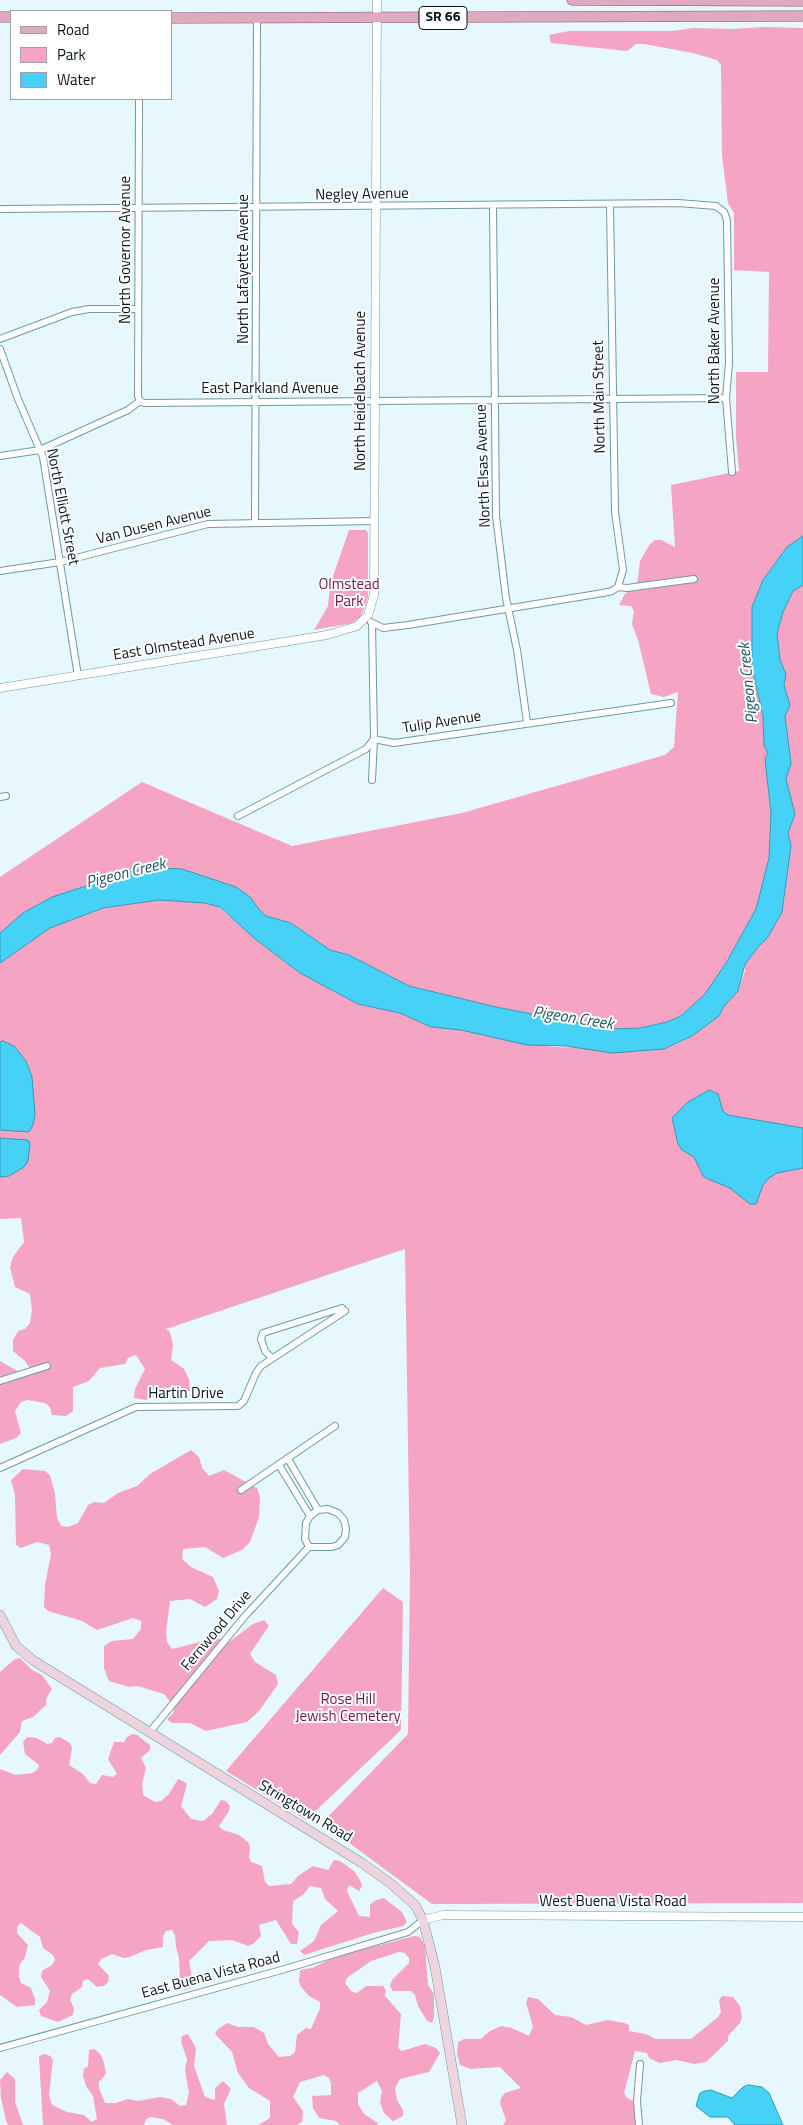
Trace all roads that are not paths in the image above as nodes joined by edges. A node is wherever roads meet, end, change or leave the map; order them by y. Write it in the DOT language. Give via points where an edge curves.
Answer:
graph roads {
  1 [pos="377,0"];
  2 [pos="572,0"];
  3 [pos="803,1"];
  4 [pos="803,16"];
  5 [pos="172,18"];
  6 [pos="257,18"];
  7 [pos="378,18"];
  8 [pos="139,100"];
  9 [pos="610,205"];
  10 [pos="493,206"];
  11 [pos="375,207"];
  12 [pos="256,208"];
  13 [pos="0,209"];
  14 [pos="139,209"];
  15 [pos="723,211"];
  16 [pos="138,309"];
  17 [pos="0,339"];
  18 [pos="0,349"];
  19 [pos="726,398"];
  20 [pos="375,400"];
  21 [pos="494,400"];
  22 [pos="613,400"];
  23 [pos="140,401"];
  24 [pos="257,401"];
  25 [pos="40,450"];
  26 [pos="0,456"];
  27 [pos="732,472"];
  28 [pos="255,521"];
  29 [pos="375,521"];
  30 [pos="60,562"];
  31 [pos="0,571"];
  32 [pos="694,579"];
  33 [pos="618,587"];
  34 [pos="509,608"];
  35 [pos="369,619"];
  36 [pos="78,676"];
  37 [pos="0,688"];
  38 [pos="671,702"];
  39 [pos="527,722"];
  40 [pos="374,738"];
  41 [pos="372,780"];
  42 [pos="238,816"];
  43 [pos="272,1358"];
  44 [pos="47,1366"];
  45 [pos="0,1381"];
  46 [pos="335,1426"];
  47 [pos="288,1459"];
  48 [pos="278,1465"];
  49 [pos="0,1468"];
  50 [pos="241,1490"];
  51 [pos="318,1510"];
  52 [pos="310,1516"];
  53 [pos="309,1547"];
  54 [pos="0,1614"];
  55 [pos="149,1734"];
  56 [pos="803,1916"];
  57 [pos="424,1920"];
  58 [pos="0,2048"];
  59 [pos="640,2064"];
  60 [pos="462,2125"];
  61 [pos="639,2125"];
  1 -- 7 [label="street, North Heidelbach Avenue"];
  2 -- 3 [label="main road"];
  4 -- 7 [label="main road, SR 66"];
  5 -- 6 [label="main road, SR 66"];
  6 -- 7 [label="main road, SR 66"];
  6 -- 12 [label="street, North Lafayette Avenue"];
  7 -- 11 [label="street, North Heidelbach Avenue"];
  8 -- 14 [label="street, North Governor Avenue"];
  9 -- 10 [label="street, Negley Avenue"];
  9 -- 15 [label="street, Negley Avenue" via="707,204"];
  9 -- 22 [label="street, North Main Street"];
  10 -- 11 [label="street, Negley Avenue"];
  10 -- 21 [label="street, North Elsas Avenue"];
  11 -- 12 [label="street, Negley Avenue"];
  11 -- 20 [label="street, North Heidelbach Avenue"];
  12 -- 14 [label="street, Negley Avenue"];
  12 -- 24 [label="street, North Lafayette Avenue"];
  13 -- 14 [label="street, Negley Avenue"];
  14 -- 16 [label="street, North Governor Avenue"];
  15 -- 19 [label="street, North Baker Avenue" via="727,220 729,363"];
  16 -- 17 [label="street" via="72,312"];
  16 -- 23 [label="street, North Governor Avenue"];
  18 -- 25 [label="street, North Elliott Street"];
  19 -- 22 [label="street, East Parkland Avenue"];
  19 -- 27 [label="street, North Baker Avenue"];
  20 -- 21 [label="street, East Parkland Avenue"];
  20 -- 24 [label="street, East Parkland Avenue"];
  20 -- 29 [label="street, North Heidelbach Avenue"];
  21 -- 22 [label="street, East Parkland Avenue"];
  21 -- 34 [label="street, North Elsas Avenue" via="496,516"];
  22 -- 33 [label="street, North Main Street" via="615,512 623,570"];
  23 -- 24 [label="street, East Parkland Avenue"];
  23 -- 25 [label="street" via="128,410"];
  24 -- 28 [label="street, North Lafayette Avenue"];
  25 -- 26 [label="street"];
  25 -- 30 [label="street, North Elliott Street"];
  28 -- 29 [label="street, Van Dusen Avenue"];
  28 -- 30 [label="street, Van Dusen Avenue" via="208,524"];
  29 -- 35 [label="street, North Heidelbach Avenue" via="374,595"];
  30 -- 31 [label="street, Van Dusen Avenue"];
  30 -- 36 [label="street, North Elliott Street"];
  32 -- 33 [label="street"];
  33 -- 34 [label="street" via="604,593"];
  34 -- 35 [label="street" via="383,628"];
  34 -- 39 [label="street, North Elsas Avenue"];
  35 -- 36 [label="street, East Olmstead Avenue" via="328,635"];
  35 -- 40 [label="street, North Heidelbach Avenue"];
  36 -- 37 [label="street, East Olmstead Avenue"];
  38 -- 39 [label="street, Tulip Avenue"];
  39 -- 40 [label="street, Tulip Avenue" via="394,743"];
  40 -- 41 [label="street, North Heidelbach Avenue"];
  40 -- 42 [label="street" via="366,749"];
  43 -- 43 [label="street, Hartin Drive" via="344,1311 342,1308 263,1333 261,1339 265,1351"];
  43 -- 49 [label="street, Hartin Drive" via="256,1373 247,1396 238,1406 136,1407"];
  44 -- 45 [label="street"];
  46 -- 47 [label="street"];
  47 -- 48 [label="street"];
  47 -- 51 [label="street"];
  48 -- 50 [label="street"];
  48 -- 52 [label="street"];
  51 -- 52 [label="street"];
  51 -- 53 [label="street" via="338,1513 344,1520 345,1537 332,1547"];
  52 -- 53 [label="street" via="305,1539"];
  53 -- 55 [label="street, Fernwood Drive" via="240,1622"];
  54 -- 55 [label="main road, Stringtown Road" via="21,1651"];
  55 -- 57 [label="main road, Stringtown Road" via="380,1875 408,1898"];
  56 -- 57 [label="street, West Buena Vista Road" via="443,1915"];
  57 -- 58 [label="street, East Buena Vista Road" via="399,1935"];
  57 -- 60 [label="main road, Stringtown Road"];
  59 -- 61 [label="street"];
}
